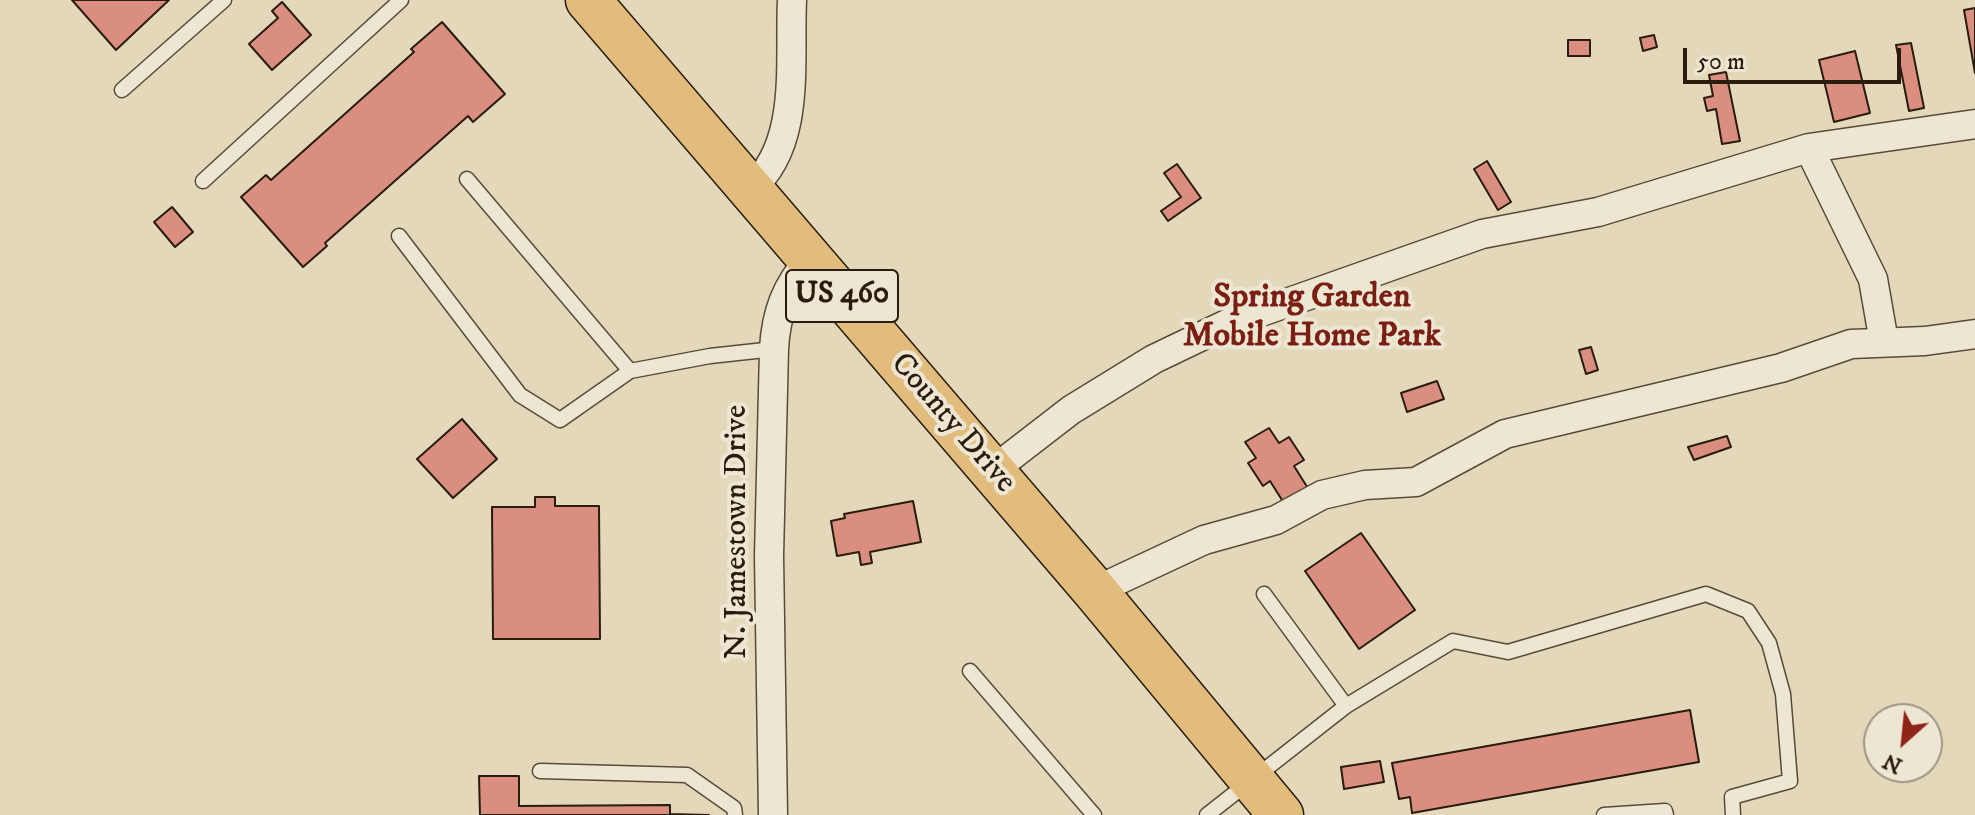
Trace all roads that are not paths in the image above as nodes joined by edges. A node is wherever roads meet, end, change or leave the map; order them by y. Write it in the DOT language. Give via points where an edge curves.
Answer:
graph roads {
  1 [pos="224,0"];
  2 [pos="401,0"];
  3 [pos="792,0"];
  4 [pos="599,8"];
  5 [pos="122,90"];
  6 [pos="1975,124"];
  7 [pos="1809,148"];
  8 [pos="467,179"];
  9 [pos="203,181"];
  10 [pos="750,189"];
  11 [pos="399,236"];
  12 [pos="810,259"];
  13 [pos="1975,334"];
  14 [pos="1884,342"];
  15 [pos="774,349"];
  16 [pos="630,371"];
  17 [pos="992,471"];
  18 [pos="1095,591"];
  19 [pos="1264,594"];
  20 [pos="970,671"];
  21 [pos="1346,706"];
  22 [pos="540,771"];
  23 [pos="1250,778"];
  24 [pos="735,815"];
  25 [pos="773,815"];
  26 [pos="1094,815"];
  27 [pos="1207,815"];
  28 [pos="1281,815"];
  29 [pos="1604,815"];
  30 [pos="1666,815"];
  31 [pos="1733,815"];
  1 -- 5 [label="lane"];
  2 -- 9 [label="lane"];
  3 -- 10 [label="street" via="784,140 776,161"];
  4 -- 10 [label="highway, County Drive / US 460"];
  6 -- 7 [label="street"];
  7 -- 14 [label="street" via="1867,264"];
  7 -- 17 [label="street" via="1598,212 1482,234 1227,324 1154,359 1071,410"];
  8 -- 16 [label="lane"];
  10 -- 12 [label="highway, County Drive / US 460"];
  11 -- 16 [label="lane" via="520,395 560,420"];
  12 -- 15 [label="street, N. Jamestown Drive" via="786,293"];
  12 -- 17 [label="highway, County Drive / US 460"];
  13 -- 14 [label="street"];
  14 -- 18 [label="street" via="1851,344 1781,368 1505,434 1416,482 1365,485 1322,495 1276,520 1204,540"];
  15 -- 16 [label="lane"];
  15 -- 25 [label="street, N. Jamestown Drive" via="769,556"];
  17 -- 18 [label="highway, County Drive / US 460"];
  18 -- 23 [label="highway, County Drive / US 460"];
  19 -- 21 [label="lane"];
  20 -- 26 [label="lane"];
  21 -- 23 [label="lane"];
  21 -- 31 [label="lane" via="1453,641 1508,652 1706,594 1748,611 1769,643 1783,694 1790,781 1732,797"];
  22 -- 24 [label="lane" via="687,775 734,808"];
  23 -- 27 [label="lane"];
  23 -- 28 [label="highway, County Drive / US 460"];
  29 -- 30 [label="lane"];
}
